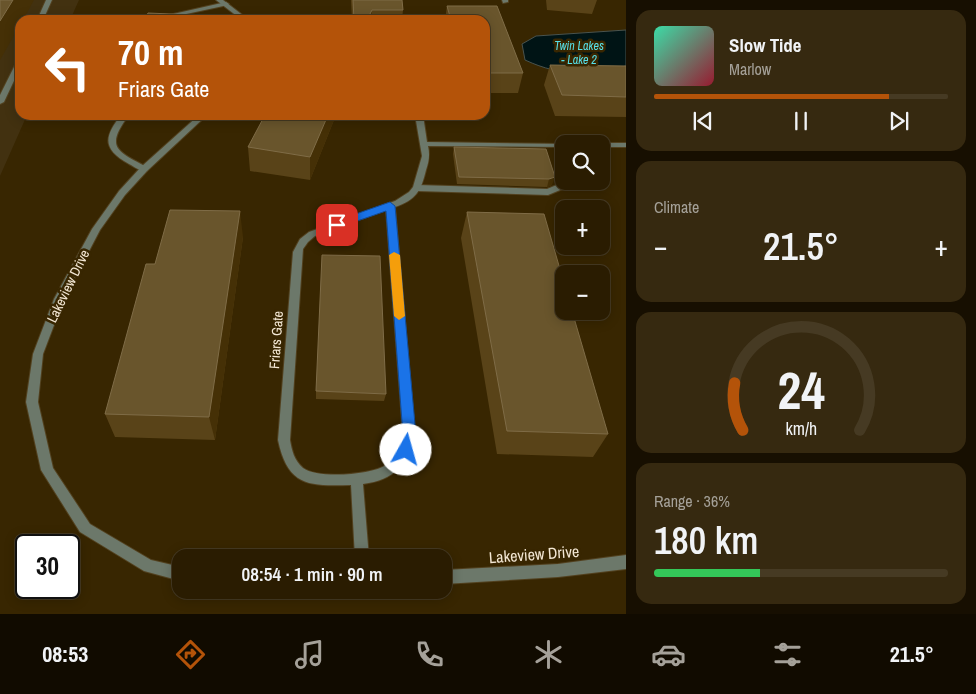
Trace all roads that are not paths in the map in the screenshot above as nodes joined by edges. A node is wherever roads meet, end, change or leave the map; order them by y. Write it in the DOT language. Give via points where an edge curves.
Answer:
graph roads {
  1 [pos="49,0"];
  2 [pos="219,0"];
  3 [pos="229,3"];
  4 [pos="42,15"];
  5 [pos="173,15"];
  6 [pos="241,15"];
  7 [pos="15,70"];
  8 [pos="0,102"];
  9 [pos="120,120"];
  10 [pos="198,120"];
  11 [pos="420,120"];
  12 [pos="424,144"];
  13 [pos="555,144"];
  14 [pos="610,145"];
  15 [pos="626,145"];
  16 [pos="144,169"];
  17 [pos="417,188"];
  18 [pos="555,189"];
  19 [pos="390,206"];
  20 [pos="357,479"];
  21 [pos="361,549"];
  22 [pos="626,562"];
  23 [pos="172,572"];
  24 [pos="452,577"];
  1 -- 4 [label="street"];
  2 -- 3 [label="street"];
  3 -- 5 [label="street"];
  3 -- 6 [label="street"];
  7 -- 8 [label="street"];
  9 -- 16 [label="street" via="112,134 114,150"];
  10 -- 16 [label="street, Lakeview Drive"];
  11 -- 12 [label="street"];
  12 -- 13 [label="street"];
  12 -- 17 [label="street" via="424,169"];
  14 -- 15 [label="street"];
  16 -- 23 [label="street, Lakeview Drive" via="96,229 59,299 38,354 32,402 47,470 85,528 148,566"];
  17 -- 18 [label="street" via="548,192"];
  17 -- 19 [label="street, Friars Gate"];
  19 -- 20 [label="street, Friars Gate" via="409,435 406,450 388,472"];
  19 -- 20 [label="street, Friars Gate" via="312,234 304,238 298,252 284,440 286,455 292,468 303,476"];
  20 -- 21 [label="street"];
  22 -- 24 [label="street, Lakeview Drive" via="593,568"];
}
